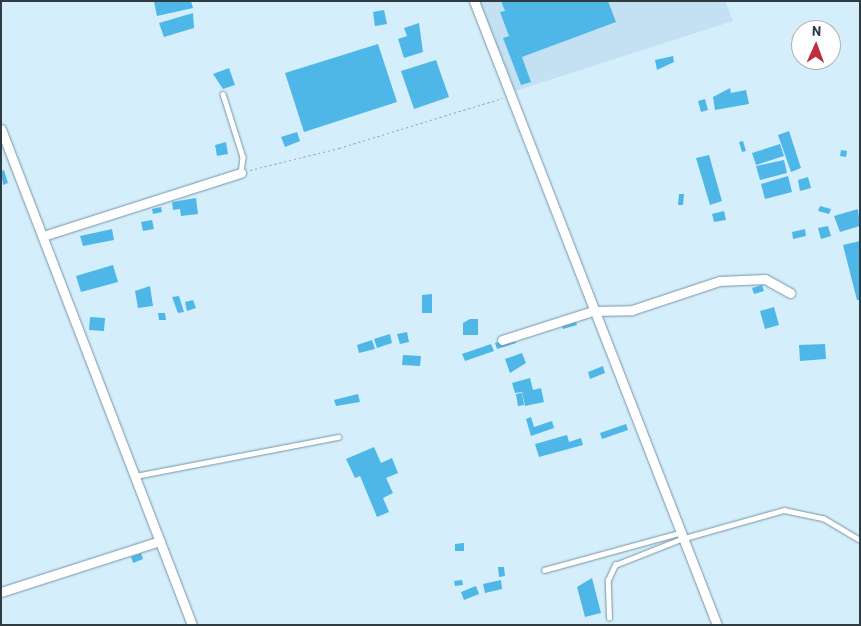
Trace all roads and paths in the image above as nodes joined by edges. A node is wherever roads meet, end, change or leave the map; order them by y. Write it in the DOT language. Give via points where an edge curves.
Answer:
graph roads {
  1 [pos="474,1"];
  2 [pos="223,94"];
  3 [pos="510,95"];
  4 [pos="1,128"];
  5 [pos="241,172"];
  6 [pos="43,236"];
  7 [pos="790,294"];
  8 [pos="593,312"];
  9 [pos="502,340"];
  10 [pos="338,437"];
  11 [pos="135,476"];
  12 [pos="680,536"];
  13 [pos="860,540"];
  14 [pos="160,541"];
  15 [pos="544,570"];
  16 [pos="1,592"];
  17 [pos="610,618"];
  18 [pos="192,625"];
  19 [pos="717,625"];
  1 -- 3 [label="street"];
  2 -- 5 [label="lane" via="243,157"];
  3 -- 5 [label="path" via="340,148"];
  3 -- 8 [label="street"];
  4 -- 6 [label="street"];
  5 -- 6 [label="street"];
  6 -- 11 [label="street"];
  7 -- 8 [label="street" via="772,281 735,279 706,283 632,310"];
  8 -- 9 [label="street"];
  8 -- 12 [label="street"];
  10 -- 11 [label="lane"];
  11 -- 14 [label="street"];
  12 -- 13 [label="lane" via="784,510 823,518"];
  12 -- 15 [label="lane"];
  12 -- 17 [label="lane" via="615,565 608,580"];
  12 -- 19 [label="street"];
  14 -- 16 [label="street"];
  14 -- 18 [label="street"];
}
